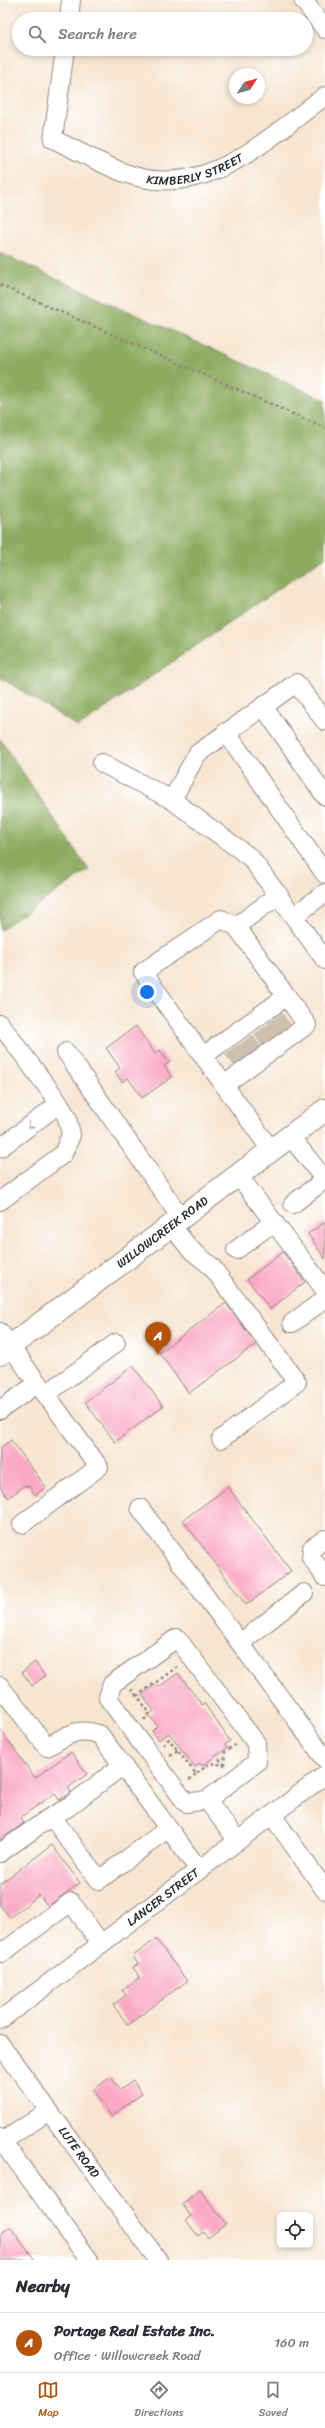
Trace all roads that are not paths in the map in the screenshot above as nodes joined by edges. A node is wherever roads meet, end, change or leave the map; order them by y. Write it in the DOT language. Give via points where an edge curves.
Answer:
graph roads {
  1 [pos="71,0"];
  2 [pos="303,0"];
  3 [pos="70,12"];
  4 [pos="312,12"];
  5 [pos="313,13"];
  6 [pos="325,29"];
  7 [pos="64,56"];
  8 [pos="325,96"];
  9 [pos="263,706"];
  10 [pos="325,721"];
  11 [pos="226,732"];
  12 [pos="102,763"];
  13 [pos="325,796"];
  14 [pos="172,800"];
  15 [pos="325,874"];
  16 [pos="325,893"];
  17 [pos="279,895"];
  18 [pos="294,916"];
  19 [pos="236,926"];
  20 [pos="325,960"];
  21 [pos="287,996"];
  22 [pos="0,1024"];
  23 [pos="272,1030"];
  24 [pos="243,1050"];
  25 [pos="66,1052"];
  26 [pos="203,1056"];
  27 [pos="224,1085"];
  28 [pos="59,1104"];
  29 [pos="325,1110"];
  30 [pos="290,1136"];
  31 [pos="0,1148"];
  32 [pos="271,1150"];
  33 [pos="238,1175"];
  34 [pos="324,1183"];
  35 [pos="0,1201"];
  36 [pos="293,1204"];
  37 [pos="176,1222"];
  38 [pos="274,1222"];
  39 [pos="236,1250"];
  40 [pos="325,1290"];
  41 [pos="325,1299"];
  42 [pos="292,1323"];
  43 [pos="116,1343"];
  44 [pos="4,1344"];
  45 [pos="42,1389"];
  46 [pos="0,1410"];
  47 [pos="221,1439"];
  48 [pos="140,1508"];
  49 [pos="22,1524"];
  50 [pos="325,1538"];
  51 [pos="325,1577"];
  52 [pos="304,1593"];
  53 [pos="240,1643"];
  54 [pos="0,1686"];
  55 [pos="325,1759"];
  56 [pos="123,1765"];
  57 [pos="325,1775"];
  58 [pos="207,1800"];
  59 [pos="272,1815"];
  60 [pos="52,1817"];
  61 [pos="169,1828"];
  62 [pos="238,1841"];
  63 [pos="0,1853"];
  64 [pos="199,1870"];
  65 [pos="325,1890"];
  66 [pos="101,1944"];
  67 [pos="0,1950"];
  68 [pos="0,2020"];
  69 [pos="0,2044"];
  70 [pos="49,2111"];
  71 [pos="1,2141"];
  72 [pos="89,2260"];
  73 [pos="158,2260"];
  1 -- 3 [label="street"];
  2 -- 4 [label="street"];
  5 -- 6 [label="street"];
  7 -- 8 [label="street, KIMBERLY STREET" via="53,139 123,172 156,180 184,181 213,172 245,155"];
  9 -- 10 [label="street" via="296,683"];
  9 -- 11 [label="street"];
  9 -- 13 [label="street"];
  11 -- 14 [label="street" via="197,754"];
  11 -- 15 [label="street"];
  12 -- 14 [label="street"];
  14 -- 17 [label="street" via="252,858"];
  16 -- 18 [label="street"];
  17 -- 18 [label="street"];
  17 -- 19 [label="street"];
  18 -- 20 [label="street"];
  19 -- 21 [label="street"];
  19 -- 26 [label="street" via="221,919 143,972"];
  21 -- 23 [label="street"];
  21 -- 23 [label="street" via="307,1025"];
  22 -- 28 [label="street"];
  23 -- 24 [label="street"];
  23 -- 24 [label="street"];
  24 -- 26 [label="street"];
  24 -- 27 [label="street"];
  25 -- 37 [label="street"];
  26 -- 27 [label="street"];
  27 -- 32 [label="street"];
  28 -- 31 [label="street, one-way"];
  28 -- 35 [label="street" via="67,1117 71,1135 63,1154"];
  29 -- 30 [label="main road, WILLOWCREEK ROAD"];
  30 -- 32 [label="main road, WILLOWCREEK ROAD"];
  30 -- 34 [label="street"];
  32 -- 33 [label="main road, WILLOWCREEK ROAD"];
  33 -- 37 [label="main road, WILLOWCREEK ROAD"];
  33 -- 38 [label="street"];
  34 -- 36 [label="street"];
  37 -- 44 [label="main road, WILLOWCREEK ROAD"];
  37 -- 47 [label="street" via="190,1249 212,1268 297,1382"];
  38 -- 39 [label="street"];
  38 -- 40 [label="street"];
  41 -- 42 [label="street"];
  43 -- 45 [label="street"];
  44 -- 45 [label="street"];
  45 -- 46 [label="street"];
  45 -- 49 [label="street" via="99,1467"];
  48 -- 53 [label="street"];
  50 -- 51 [label="street" via="312,1548 311,1557"];
  52 -- 53 [label="street"];
  53 -- 55 [label="street"];
  54 -- 56 [label="street" via="48,1747 72,1732 91,1731 106,1741"];
  56 -- 60 [label="street"];
  56 -- 61 [label="street"];
  57 -- 59 [label="street, LANCER STREET"];
  58 -- 58 [label="street" via="257,1762 256,1743 177,1638 112,1684 108,1698 186,1803"];
  58 -- 62 [label="street"];
  59 -- 62 [label="street, LANCER STREET"];
  59 -- 65 [label="street"];
  60 -- 61 [label="street" via="99,1880"];
  60 -- 63 [label="street"];
  61 -- 64 [label="street"];
  62 -- 64 [label="street, LANCER STREET"];
  64 -- 66 [label="street, LANCER STREET"];
  66 -- 67 [label="street" via="71,1902 2,1952"];
  66 -- 68 [label="street, LANCER STREET"];
  69 -- 70 [label="street, LUTE ROAD"];
  70 -- 71 [label="street"];
  70 -- 73 [label="street, LUTE ROAD"];
  71 -- 72 [label="street"];
}
